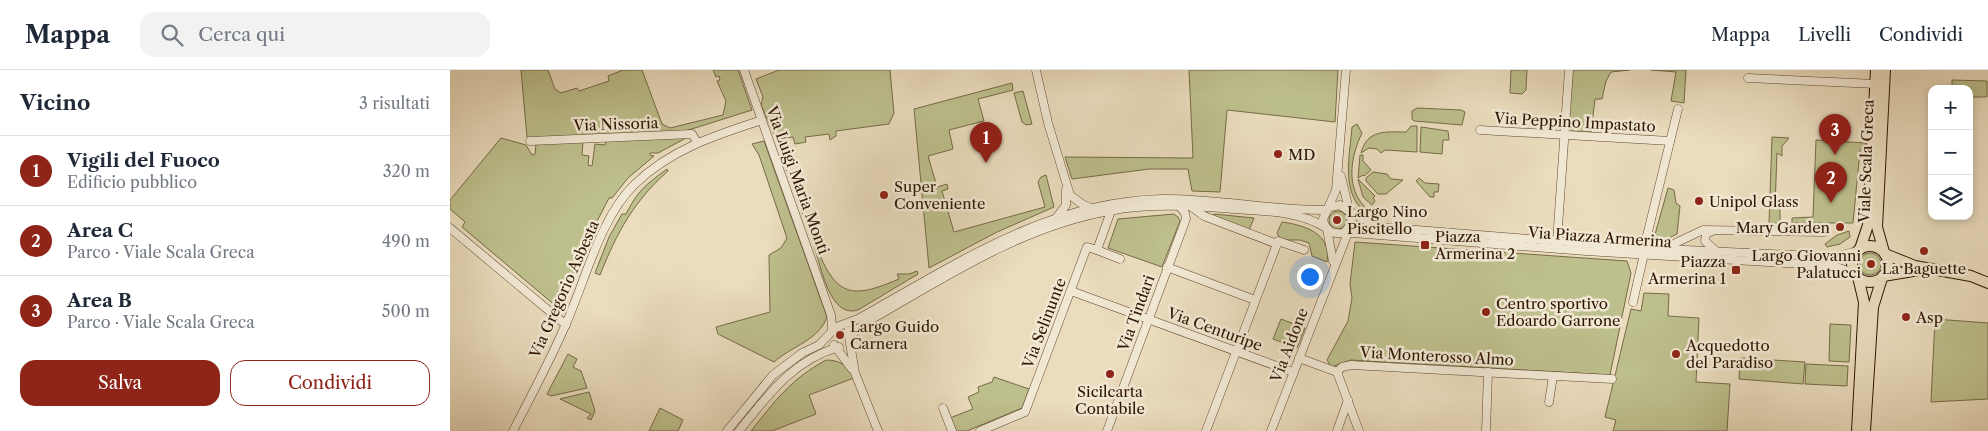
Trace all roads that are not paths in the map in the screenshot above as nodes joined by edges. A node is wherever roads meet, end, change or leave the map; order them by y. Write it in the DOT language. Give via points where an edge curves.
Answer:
graph roads {
  1 [pos="746,70"];
  2 [pos="1036,70"];
  3 [pos="1346,70"];
  4 [pos="1569,70"];
  5 [pos="1876,70"];
  6 [pos="1884,70"];
  7 [pos="1748,78"];
  8 [pos="1876,84"];
  9 [pos="1678,109"];
  10 [pos="762,120"];
  11 [pos="1480,130"];
  12 [pos="1563,136"];
  13 [pos="530,141"];
  14 [pos="1670,141"];
  15 [pos="696,142"];
  16 [pos="1340,163"];
  17 [pos="1064,180"];
  18 [pos="1867,203"];
  19 [pos="1179,206"];
  20 [pos="1192,206"];
  21 [pos="1091,208"];
  22 [pos="1328,208"];
  23 [pos="1111,210"];
  24 [pos="1350,211"];
  25 [pos="1057,217"];
  26 [pos="450,228"];
  27 [pos="1327,229"];
  28 [pos="1715,230"];
  29 [pos="1346,231"];
  30 [pos="1824,232"];
  31 [pos="1557,241"];
  32 [pos="1277,244"];
  33 [pos="1663,249"];
  34 [pos="1097,250"];
  35 [pos="1304,250"];
  36 [pos="1859,250"];
  37 [pos="1644,251"];
  38 [pos="1717,252"];
  39 [pos="1885,253"];
  40 [pos="1841,255"];
  41 [pos="1120,259"];
  42 [pos="1167,267"];
  43 [pos="1332,268"];
  44 [pos="1933,269"];
  45 [pos="1857,276"];
  46 [pos="1883,277"];
  47 [pos="1988,284"];
  48 [pos="1071,290"];
  49 [pos="1255,300"];
  50 [pos="1633,302"];
  51 [pos="1148,319"];
  52 [pos="566,325"];
  53 [pos="838,328"];
  54 [pos="849,338"];
  55 [pos="836,346"];
  56 [pos="1236,351"];
  57 [pos="1299,358"];
  58 [pos="1294,372"];
  59 [pos="1337,372"];
  60 [pos="1488,372"];
  61 [pos="855,373"];
  62 [pos="1553,376"];
  63 [pos="1612,379"];
  64 [pos="1348,400"];
  65 [pos="1549,402"];
  66 [pos="942,408"];
  67 [pos="514,431"];
  68 [pos="727,431"];
  69 [pos="739,431"];
  70 [pos="878,431"];
  71 [pos="952,431"];
  72 [pos="980,431"];
  73 [pos="1107,431"];
  74 [pos="1206,431"];
  75 [pos="1272,431"];
  76 [pos="1337,431"];
  77 [pos="1358,431"];
  78 [pos="1486,431"];
  79 [pos="1857,431"];
  80 [pos="1865,431"];
  1 -- 10 [label="street, Via Luigi Maria Monti"];
  2 -- 17 [label="street"];
  3 -- 16 [label="street"];
  4 -- 12 [label="street"];
  5 -- 8 [label="main road, Viale Scala Greca"];
  6 -- 39 [label="main road, Viale Scala Greca" via="1877,227"];
  7 -- 8 [label="street"];
  8 -- 18 [label="main road, Viale Scala Greca"];
  9 -- 14 [label="street"];
  10 -- 15 [label="street, Via Gregorio Asbesta"];
  10 -- 53 [label="street, Via Luigi Maria Monti"];
  11 -- 12 [label="street, Via Peppino Impastato"];
  12 -- 14 [label="street, Via Peppino Impastato"];
  12 -- 31 [label="street"];
  13 -- 15 [label="street, Via Nissoria" via="692,134"];
  14 -- 37 [label="street"];
  15 -- 52 [label="street, Via Gregorio Asbesta" via="659,163 628,192 602,233"];
  16 -- 22 [label="street" via="1336,190"];
  16 -- 24 [label="street"];
  17 -- 21 [label="street" via="1074,200"];
  17 -- 25 [label="street" via="1067,198"];
  18 -- 36 [label="main road, Viale Scala Greca" via="1868,225"];
  18 -- 40 [label="street" via="1857,244"];
  19 -- 20 [label="street"];
  19 -- 23 [label="street"];
  19 -- 42 [label="street, Via Tindari" via="1186,219"];
  20 -- 27 [label="street" via="1297,216 1316,221"];
  20 -- 32 [label="street" via="1204,216"];
  21 -- 22 [label="street" via="1132,201 1185,199"];
  21 -- 25 [label="street"];
  22 -- 24 [label="street" via="1340,205"];
  22 -- 27 [label="street" via="1323,219"];
  23 -- 34 [label="street"];
  23 -- 54 [label="street" via="1052,226 1001,247 865,323"];
  24 -- 29 [label="street" via="1352,218"];
  24 -- 31 [label="street, Via Piazza Armerina" via="1379,227"];
  25 -- 53 [label="street" via="999,240"];
  26 -- 52 [label="street"];
  27 -- 29 [label="street" via="1333,233"];
  27 -- 43 [label="street" via="1334,256"];
  28 -- 30 [label="street"];
  28 -- 33 [label="street" via="1703,230"];
  28 -- 38 [label="street" via="1705,237 1708,245"];
  29 -- 37 [label="street, Via Piazza Armerina"];
  29 -- 43 [label="street, Via Aidone"];
  31 -- 37 [label="street, Via Piazza Armerina"];
  32 -- 35 [label="street" via="1278,240"];
  32 -- 49 [label="street"];
  33 -- 37 [label="street, Via Piazza Armerina"];
  33 -- 38 [label="street, Via Piazza Armerina"];
  34 -- 41 [label="street"];
  34 -- 48 [label="street, Via Selinunte" via="1087,247"];
  36 -- 39 [label="main road" via="1873,246"];
  36 -- 40 [label="street, Via Piazza Armerina"];
  36 -- 45 [label="main road" via="1853,260"];
  37 -- 45 [label="street, Via Piazza Armerina" via="1834,266"];
  37 -- 50 [label="street"];
  38 -- 40 [label="street, Via Piazza Armerina"];
  39 -- 44 [label="main road" via="1902,262"];
  39 -- 46 [label="main road" via="1888,266"];
  42 -- 49 [label="street"];
  42 -- 51 [label="street, Via Tindari"];
  43 -- 57 [label="street, Via Aidone"];
  44 -- 46 [label="main road" via="1908,270"];
  44 -- 47 [label="main road" via="1971,276"];
  45 -- 46 [label="main road" via="1870,282"];
  45 -- 79 [label="main road" via="1864,302"];
  46 -- 80 [label="main road" via="1873,307"];
  48 -- 51 [label="street, Via Centuripe"];
  48 -- 72 [label="street, Via Selinunte" via="1025,412"];
  49 -- 56 [label="street"];
  51 -- 56 [label="street, Via Centuripe"];
  51 -- 73 [label="street, Via Tindari"];
  52 -- 67 [label="street, Via Gregorio Asbesta"];
  53 -- 54 [label="street"];
  53 -- 55 [label="street" via="830,339"];
  53 -- 68 [label="street" via="819,345 773,375"];
  54 -- 55 [label="street" via="844,346"];
  54 -- 61 [label="street"];
  55 -- 61 [label="street"];
  55 -- 69 [label="street" via="818,353 784,377"];
  56 -- 58 [label="street, Via Centuripe"];
  56 -- 74 [label="street"];
  57 -- 58 [label="street, Via Aidone"];
  57 -- 59 [label="street"];
  58 -- 75 [label="street, Via Aidone"];
  59 -- 60 [label="street, Via Monterosso Almo" via="1351,365"];
  59 -- 64 [label="street"];
  60 -- 62 [label="street, Via Monterosso Almo"];
  60 -- 78 [label="street"];
  61 -- 70 [label="street"];
  62 -- 63 [label="street, Via Monterosso Almo"];
  62 -- 65 [label="street"];
  64 -- 76 [label="street"];
  64 -- 77 [label="street"];
  66 -- 71 [label="street"];
}
